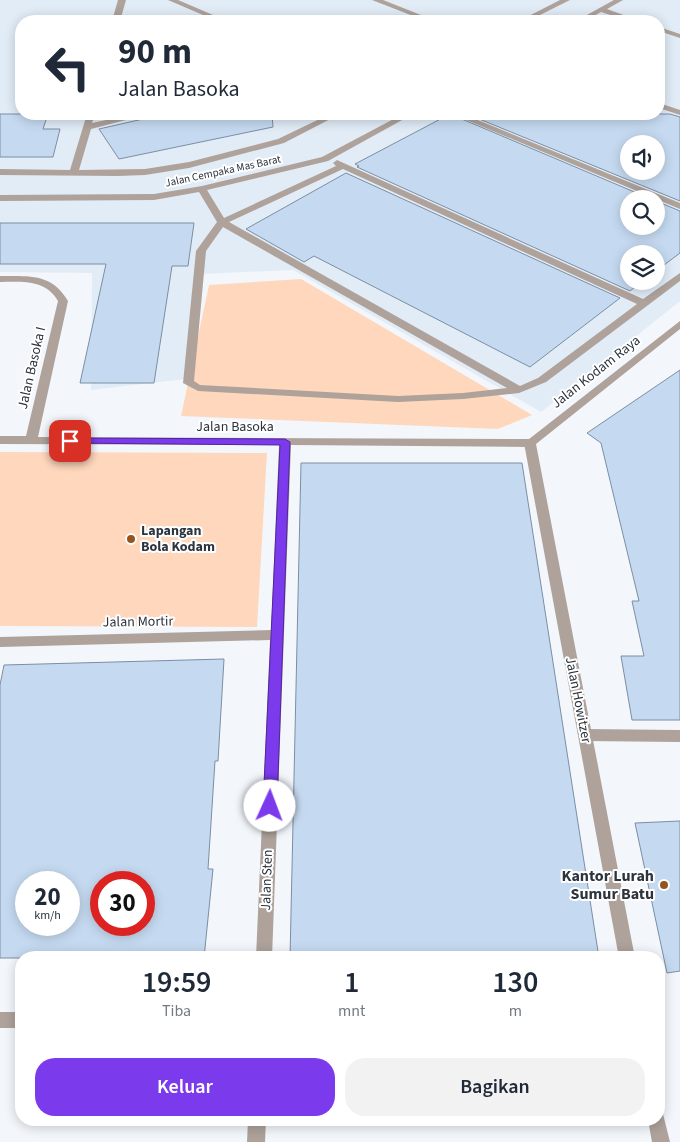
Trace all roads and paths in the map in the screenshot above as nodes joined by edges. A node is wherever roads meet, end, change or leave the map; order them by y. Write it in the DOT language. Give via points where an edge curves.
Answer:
graph roads {
  1 [pos="122,0"];
  2 [pos="172,0"];
  3 [pos="376,0"];
  4 [pos="566,0"];
  5 [pos="619,0"];
  6 [pos="601,10"];
  7 [pos="118,15"];
  8 [pos="208,15"];
  9 [pos="416,15"];
  10 [pos="536,15"];
  11 [pos="591,15"];
  12 [pos="617,15"];
  13 [pos="665,31"];
  14 [pos="680,36"];
  15 [pos="665,107"];
  16 [pos="680,113"];
  17 [pos="89,120"];
  18 [pos="118,120"];
  19 [pos="324,120"];
  20 [pos="398,120"];
  21 [pos="471,120"];
  22 [pos="87,127"];
  23 [pos="325,158"];
  24 [pos="343,166"];
  25 [pos="0,172"];
  26 [pos="74,172"];
  27 [pos="202,189"];
  28 [pos="0,198"];
  29 [pos="680,206"];
  30 [pos="222,222"];
  31 [pos="680,276"];
  32 [pos="0,279"];
  33 [pos="644,303"];
  34 [pos="680,324"];
  35 [pos="519,390"];
  36 [pos="0,440"];
  37 [pos="31,441"];
  38 [pos="285,442"];
  39 [pos="530,443"];
  40 [pos="277,635"];
  41 [pos="0,642"];
  42 [pos="585,736"];
  43 [pos="680,736"];
  44 [pos="264,951"];
  45 [pos="626,951"];
  46 [pos="0,1020"];
  47 [pos="15,1020"];
  48 [pos="256,1126"];
  49 [pos="658,1126"];
  50 [pos="256,1142"];
  51 [pos="662,1142"];
  1 -- 7 [label="street"];
  2 -- 8 [label="street"];
  3 -- 9 [label="street"];
  4 -- 10 [label="street"];
  5 -- 6 [label="street"];
  6 -- 11 [label="street"];
  6 -- 12 [label="street"];
  13 -- 14 [label="street"];
  15 -- 16 [label="street"];
  17 -- 22 [label="street"];
  18 -- 22 [label="street"];
  19 -- 26 [label="street, Jalan Cempaka Mas Barat" via="281,141 189,165 146,172"];
  20 -- 23 [label="street, Jalan Cempaka Mas Barat"];
  21 -- 29 [label="street"];
  22 -- 26 [label="street"];
  23 -- 24 [label="street"];
  23 -- 27 [label="street, Jalan Cempaka Mas Barat"];
  24 -- 30 [label="street"];
  24 -- 33 [label="street"];
  25 -- 26 [label="street, Jalan Cempaka Mas Barat"];
  27 -- 28 [label="street, Jalan Cempaka Mas Barat" via="154,197"];
  27 -- 30 [label="street"];
  30 -- 35 [label="street"];
  30 -- 35 [label="street" via="201,251 188,383 198,388 398,399"];
  31 -- 33 [label="street"];
  32 -- 37 [label="street, Jalan Basoka I" via="39,280 59,291 63,301"];
  33 -- 35 [label="street" via="542,380"];
  34 -- 39 [label="street, Jalan Kodam Raya"];
  36 -- 37 [label="street, Jalan Basoka"];
  37 -- 38 [label="street, Jalan Basoka"];
  38 -- 39 [label="street, Jalan Basoka"];
  38 -- 40 [label="street, Jalan Sten"];
  39 -- 42 [label="street, Jalan Howitzer"];
  40 -- 41 [label="street, Jalan Mortir"];
  40 -- 44 [label="street, Jalan Sten"];
  42 -- 43 [label="street"];
  42 -- 45 [label="street, Jalan Howitzer"];
  46 -- 47 [label="street"];
  48 -- 50 [label="street"];
  49 -- 51 [label="street"];
}
